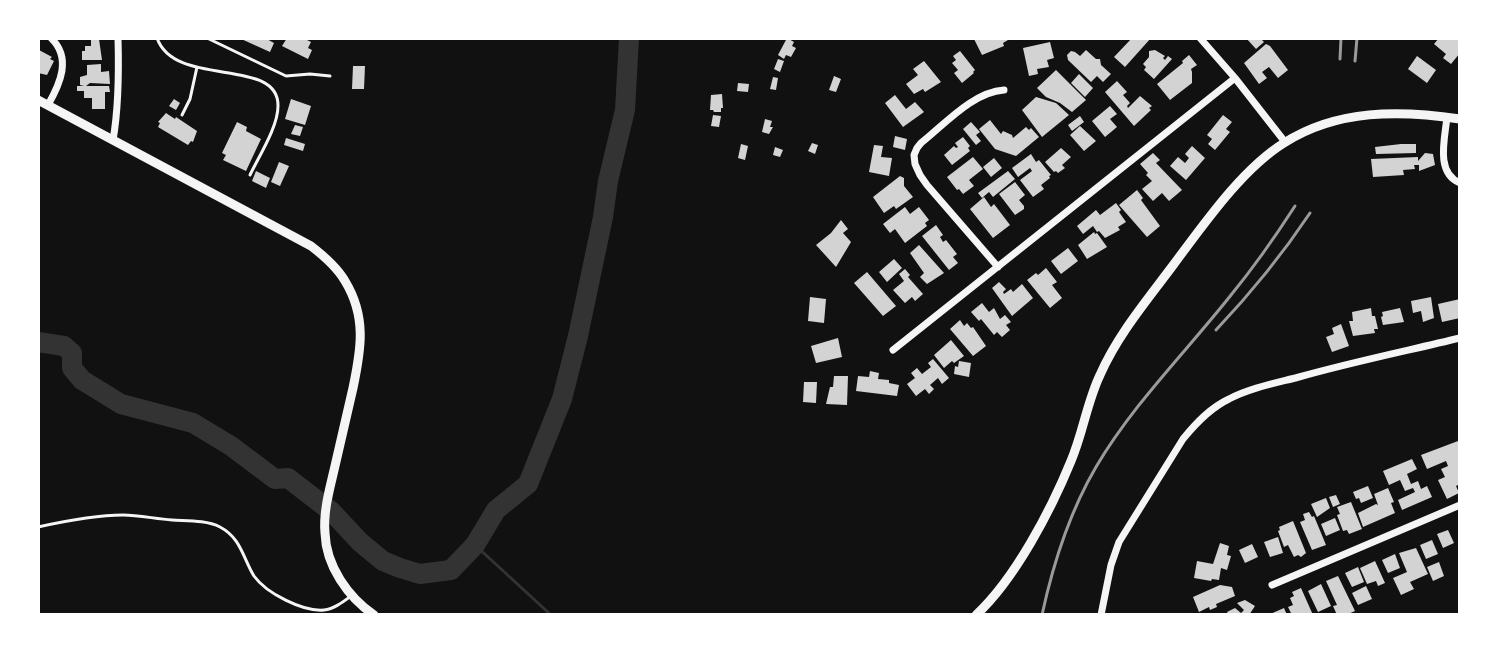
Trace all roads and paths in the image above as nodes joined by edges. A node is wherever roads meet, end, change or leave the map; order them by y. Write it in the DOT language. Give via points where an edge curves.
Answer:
graph roads {
  1 [pos="51,38"];
  2 [pos="118,38"];
  3 [pos="157,38"];
  4 [pos="207,38"];
  5 [pos="1200,38"];
  6 [pos="197,67"];
  7 [pos="330,76"];
  8 [pos="1235,78"];
  9 [pos="1004,90"];
  10 [pos="38,100"];
  11 [pos="48,105"];
  12 [pos="182,115"];
  13 [pos="1447,117"];
  14 [pos="1460,119"];
  15 [pos="113,140"];
  16 [pos="1285,142"];
  17 [pos="250,175"];
  18 [pos="1460,183"];
  19 [pos="998,267"];
  20 [pos="1460,338"];
  21 [pos="893,350"];
  22 [pos="1460,505"];
  23 [pos="38,527"];
  24 [pos="1272,585"];
  25 [pos="352,596"];
  26 [pos="374,615"];
  27 [pos="976,615"];
  28 [pos="1101,615"];
  1 -- 11 [label="street" via="61,50 63,66"];
  2 -- 15 [label="street"];
  3 -- 6 [label="lane" via="172,58"];
  4 -- 7 [label="lane" via="286,76"];
  5 -- 8 [label="street"];
  6 -- 12 [label="lane"];
  6 -- 17 [label="lane" via="262,81 277,98 275,119"];
  8 -- 16 [label="street"];
  8 -- 19 [label="street"];
  9 -- 19 [label="street" via="967,107 921,143 914,155 927,185"];
  10 -- 11 [label="street"];
  11 -- 15 [label="street"];
  13 -- 14 [label="street"];
  13 -- 16 [label="street" via="1362,115"];
  13 -- 18 [label="street" via="1445,167"];
  15 -- 25 [label="street" via="311,246 345,280 360,322 361,352 324,534 330,559"];
  16 -- 27 [label="street" via="1238,184 1117,343 1100,373 1053,502 1013,572"];
  19 -- 21 [label="street"];
  20 -- 28 [label="street" via="1272,384 1211,410 1183,439 1119,542"];
  22 -- 24 [label="street"];
  23 -- 25 [label="lane" via="115,515 209,523 232,535 256,578 289,601 327,610"];
  25 -- 26 [label="street"];
}
